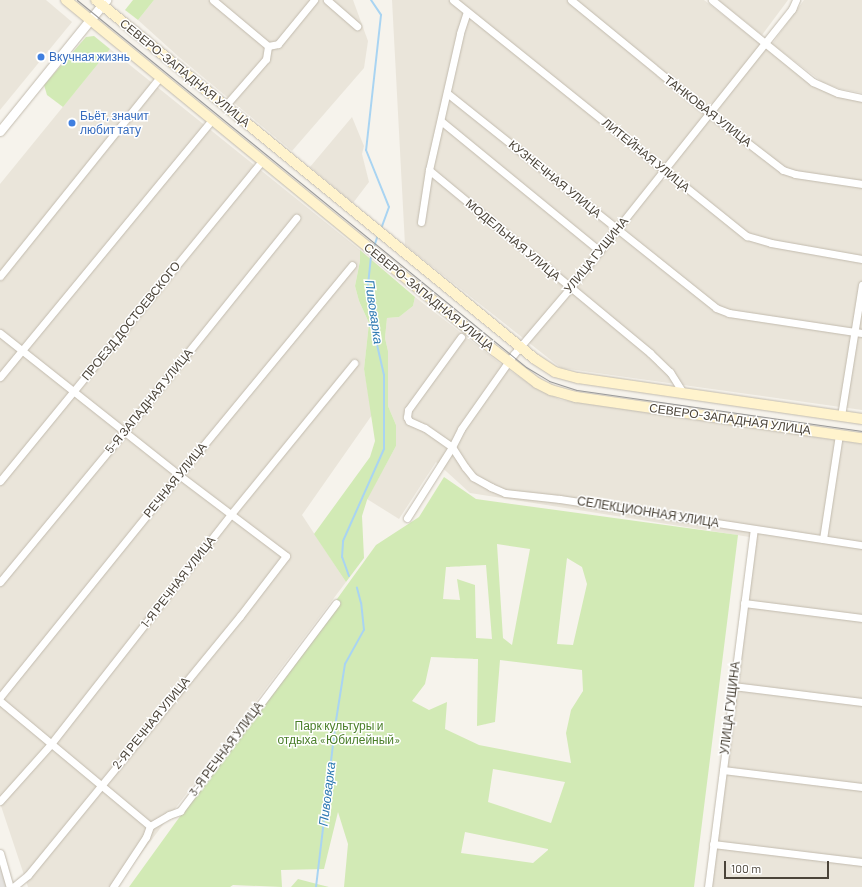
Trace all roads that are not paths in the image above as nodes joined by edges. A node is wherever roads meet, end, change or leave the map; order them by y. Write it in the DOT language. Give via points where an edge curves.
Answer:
graph roads {
  1 [pos="66,0"];
  2 [pos="213,0"];
  3 [pos="314,0"];
  4 [pos="327,0"];
  5 [pos="453,0"];
  6 [pos="571,0"];
  7 [pos="712,0"];
  8 [pos="796,0"];
  9 [pos="101,2"];
  10 [pos="467,12"];
  11 [pos="90,20"];
  12 [pos="357,26"];
  13 [pos="764,44"];
  14 [pos="268,46"];
  15 [pos="160,77"];
  16 [pos="447,93"];
  17 [pos="862,98"];
  18 [pos="225,106"];
  19 [pos="709,113"];
  20 [pos="212,120"];
  21 [pos="441,121"];
  22 [pos="0,131"];
  23 [pos="262,161"];
  24 [pos="429,170"];
  25 [pos="664,170"];
  26 [pos="862,184"];
  27 [pos="296,218"];
  28 [pos="421,222"];
  29 [pos="617,229"];
  30 [pos="600,251"];
  31 [pos="862,259"];
  32 [pos="352,265"];
  33 [pos="0,276"];
  34 [pos="862,284"];
  35 [pos="570,288"];
  36 [pos="854,332"];
  37 [pos="0,333"];
  38 [pos="862,333"];
  39 [pos="461,337"];
  40 [pos="520,347"];
  41 [pos="22,349"];
  42 [pos="509,362"];
  43 [pos="354,363"];
  44 [pos="0,377"];
  45 [pos="74,391"];
  46 [pos="683,393"];
  47 [pos="841,416"];
  48 [pos="862,419"];
  49 [pos="124,432"];
  50 [pos="840,435"];
  51 [pos="862,438"];
  52 [pos="452,447"];
  53 [pos="179,475"];
  54 [pos="0,481"];
  55 [pos="231,514"];
  56 [pos="407,518"];
  57 [pos="754,529"];
  58 [pos="823,539"];
  59 [pos="862,545"];
  60 [pos="0,582"];
  61 [pos="336,603"];
  62 [pos="744,603"];
  63 [pos="862,618"];
  64 [pos="733,686"];
  65 [pos="0,697"];
  66 [pos="0,701"];
  67 [pos="862,702"];
  68 [pos="50,745"];
  69 [pos="723,770"];
  70 [pos="100,785"];
  71 [pos="862,787"];
  72 [pos="0,801"];
  73 [pos="150,826"];
  74 [pos="713,844"];
  75 [pos="0,853"];
  76 [pos="862,862"];
  77 [pos="11,887"];
  78 [pos="114,887"];
  79 [pos="708,887"];
  1 -- 11 [label="main road, СЕВЕРО-ЗАПАДНАЯ УЛИЦА"];
  2 -- 14 [label="street"];
  3 -- 14 [label="street" via="278,44"];
  4 -- 12 [label="street"];
  5 -- 10 [label="street, ЛИТЕЙНАЯ УЛИЦА"];
  6 -- 19 [label="street, ТАНКОВАЯ УЛИЦА"];
  7 -- 13 [label="street"];
  8 -- 13 [label="street, УЛИЦА ГУЩИНА" via="792,9"];
  9 -- 11 [label="street"];
  9 -- 18 [label="main road, СЕВЕРО-ЗАПАДНАЯ УЛИЦА"];
  10 -- 16 [label="street"];
  10 -- 25 [label="street, ЛИТЕЙНАЯ УЛИЦА"];
  11 -- 15 [label="main road, СЕВЕРО-ЗАПАДНАЯ УЛИЦА"];
  11 -- 22 [label="street"];
  13 -- 17 [label="street" via="813,82 838,93"];
  13 -- 19 [label="street, УЛИЦА ГУЩИНА"];
  14 -- 18 [label="street" via="266,59"];
  15 -- 20 [label="main road, СЕВЕРО-ЗАПАДНАЯ УЛИЦА"];
  15 -- 33 [label="street"];
  16 -- 21 [label="street"];
  16 -- 29 [label="street, КУЗНЕЧНАЯ УЛИЦА"];
  18 -- 40 [label="main road, СЕВЕРО-ЗАПАДНАЯ УЛИЦА"];
  19 -- 25 [label="street, УЛИЦА ГУЩИНА"];
  19 -- 26 [label="street, ТАНКОВАЯ УЛИЦА" via="783,170"];
  20 -- 23 [label="main road, СЕВЕРО-ЗАПАДНАЯ УЛИЦА"];
  20 -- 41 [label="street"];
  21 -- 24 [label="street"];
  21 -- 30 [label="street"];
  23 -- 42 [label="main road, СЕВЕРО-ЗАПАДНАЯ УЛИЦА"];
  23 -- 45 [label="street, ПРОЕЗД ДОСТОЕВСКОГО"];
  24 -- 28 [label="street"];
  24 -- 35 [label="street, МОДЕЛЬНАЯ УЛИЦА"];
  25 -- 29 [label="street, УЛИЦА ГУЩИНА"];
  25 -- 31 [label="street, ЛИТЕЙНАЯ УЛИЦА" via="747,236 771,243"];
  27 -- 49 [label="street, 5-Я ЗАПАДНАЯ УЛИЦА"];
  29 -- 30 [label="street, УЛИЦА ГУЩИНА"];
  29 -- 36 [label="street, КУЗНЕЧНАЯ УЛИЦА" via="716,308 729,313"];
  30 -- 35 [label="street, УЛИЦА ГУЩИНА"];
  32 -- 53 [label="street, РЕЧНАЯ УЛИЦА"];
  34 -- 36 [label="street"];
  35 -- 40 [label="street, УЛИЦА ГУЩИНА"];
  35 -- 46 [label="street, МОДЕЛЬНАЯ УЛИЦА" via="650,353 670,372"];
  36 -- 38 [label="street, КУЗНЕЧНАЯ УЛИЦА"];
  36 -- 47 [label="street"];
  37 -- 41 [label="street"];
  39 -- 52 [label="street" via="408,410 407,417 409,421 425,428"];
  40 -- 42 [label="street, УЛИЦА ГУЩИНА"];
  40 -- 46 [label="main road, СЕВЕРО-ЗАПАДНАЯ УЛИЦА" via="543,366 566,376"];
  41 -- 44 [label="street"];
  41 -- 45 [label="street"];
  42 -- 50 [label="main road, СЕВЕРО-ЗАПАДНАЯ УЛИЦА" via="537,383 570,396"];
  42 -- 52 [label="street, УЛИЦА ГУЩИНА" via="461,429"];
  43 -- 55 [label="street, 1-Я РЕЧНАЯ УЛИЦА"];
  45 -- 49 [label="street"];
  45 -- 54 [label="street, ПРОЕЗД ДОСТОЕВСКОГО"];
  46 -- 47 [label="main road, СЕВЕРО-ЗАПАДНАЯ УЛИЦА"];
  47 -- 48 [label="main road, СЕВЕРО-ЗАПАДНАЯ УЛИЦА"];
  49 -- 53 [label="street"];
  49 -- 60 [label="street, 5-Я ЗАПАДНАЯ УЛИЦА"];
  50 -- 51 [label="main road, СЕВЕРО-ЗАПАДНАЯ УЛИЦА"];
  50 -- 58 [label="street"];
  52 -- 56 [label="street, УЛИЦА ГУЩИНА"];
  52 -- 57 [label="street, СЕЛЕКЦИОННАЯ УЛИЦА" via="473,477 505,493"];
  53 -- 55 [label="street"];
  53 -- 65 [label="street, РЕЧНАЯ УЛИЦА"];
  55 -- 68 [label="street, 1-Я РЕЧНАЯ УЛИЦА"];
  55 -- 70 [label="street, 2-Я РЕЧНАЯ УЛИЦА" via="286,556 240,616"];
  57 -- 58 [label="street, СЕЛЕКЦИОННАЯ УЛИЦА"];
  57 -- 62 [label="street, УЛИЦА ГУЩИНА"];
  58 -- 59 [label="street, СЕЛЕКЦИОННАЯ УЛИЦА"];
  61 -- 73 [label="street, 3-Я РЕЧНАЯ УЛИЦА" via="180,811"];
  62 -- 63 [label="street"];
  62 -- 64 [label="street, УЛИЦА ГУЩИНА"];
  64 -- 67 [label="street"];
  64 -- 69 [label="street, УЛИЦА ГУЩИНА"];
  66 -- 68 [label="street"];
  68 -- 70 [label="street"];
  68 -- 72 [label="street, 1-Я РЕЧНАЯ УЛИЦА"];
  69 -- 71 [label="street"];
  69 -- 74 [label="street, УЛИЦА ГУЩИНА"];
  70 -- 73 [label="street"];
  70 -- 77 [label="street, 2-Я РЕЧНАЯ УЛИЦА" via="28,875"];
  73 -- 78 [label="street" via="146,837"];
  74 -- 76 [label="street"];
  74 -- 79 [label="street, УЛИЦА ГУЩИНА"];
  75 -- 77 [label="street"];
}
